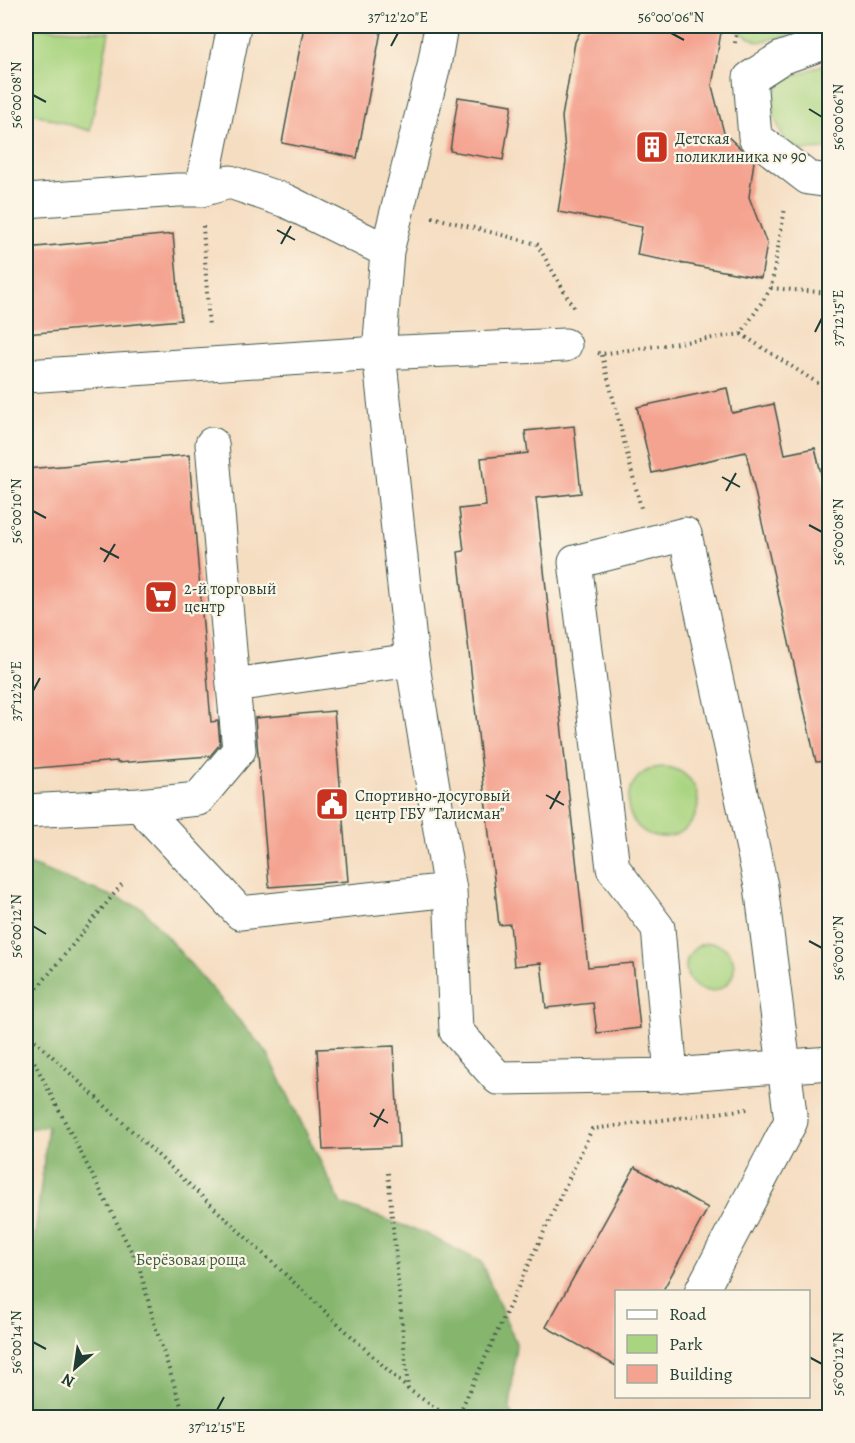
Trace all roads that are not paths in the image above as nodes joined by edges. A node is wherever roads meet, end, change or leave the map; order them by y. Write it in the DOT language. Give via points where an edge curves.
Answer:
graph roads {
  1 [pos="234,26"];
  2 [pos="441,26"];
  3 [pos="830,41"];
  4 [pos="830,181"];
  5 [pos="201,190"];
  6 [pos="26,201"];
  7 [pos="387,251"];
  8 [pos="565,345"];
  9 [pos="379,353"];
  10 [pos="26,376"];
  11 [pos="212,444"];
  12 [pos="412,660"];
  13 [pos="233,685"];
  14 [pos="139,805"];
  15 [pos="26,811"];
  16 [pos="450,890"];
  17 [pos="830,1063"];
  18 [pos="783,1067"];
  19 [pos="671,1075"];
  20 [pos="702,1290"];
  1 -- 5 [label="lane"];
  2 -- 7 [label="lane"];
  3 -- 4 [label="lane" via="781,58 750,78 755,137 808,178"];
  5 -- 6 [label="lane"];
  5 -- 7 [label="lane" via="230,182 286,201"];
  7 -- 9 [label="lane"];
  8 -- 9 [label="lane"];
  9 -- 10 [label="lane"];
  9 -- 12 [label="lane"];
  11 -- 13 [label="lane"];
  12 -- 13 [label="lane"];
  12 -- 16 [label="lane"];
  13 -- 14 [label="lane" via="238,750 198,799"];
  14 -- 15 [label="lane"];
  14 -- 16 [label="lane" via="240,913"];
  16 -- 19 [label="lane" via="456,1031 498,1078"];
  17 -- 18 [label="lane"];
  18 -- 19 [label="lane"];
  18 -- 19 [label="lane" via="761,886 685,534 575,562 613,868 658,928"];
  18 -- 20 [label="lane" via="791,1121"];
}
